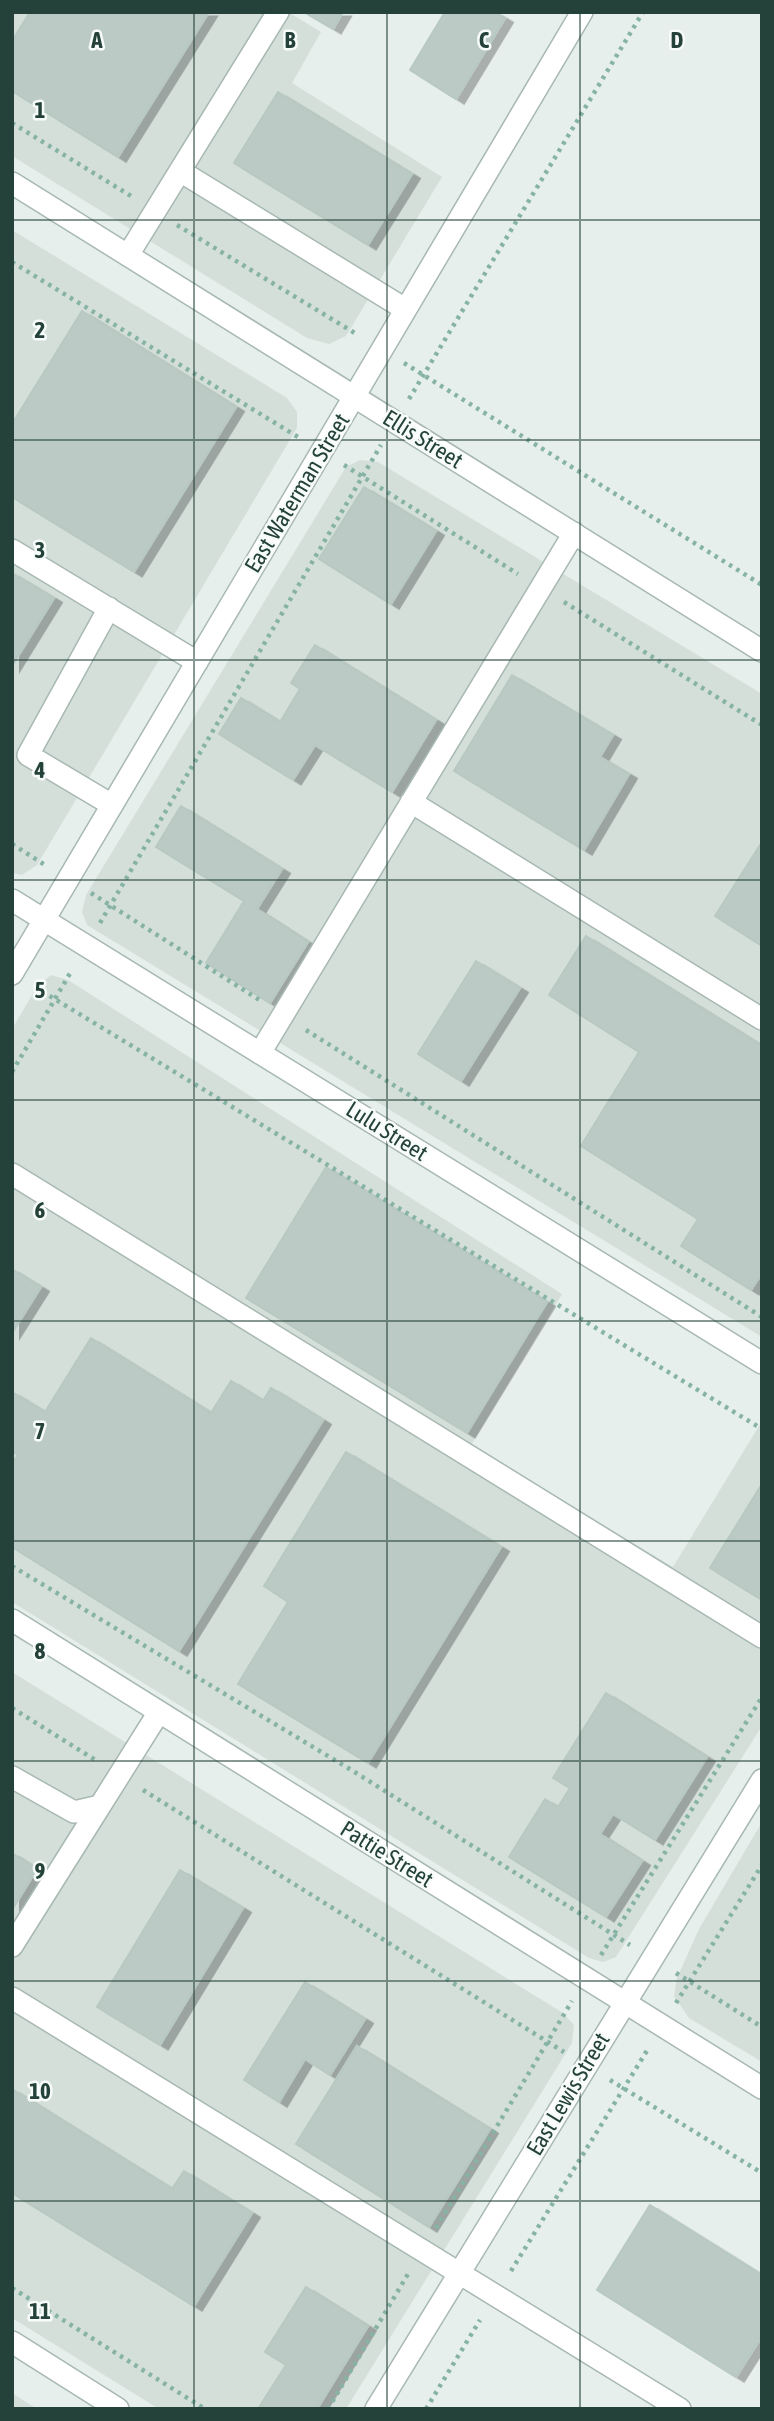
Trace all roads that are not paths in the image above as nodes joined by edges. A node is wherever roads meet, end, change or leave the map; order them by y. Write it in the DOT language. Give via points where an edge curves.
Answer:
graph roads {
  1 [pos="278,12"];
  2 [pos="582,12"];
  3 [pos="180,171"];
  4 [pos="12,183"];
  5 [pos="128,255"];
  6 [pos="405,309"];
  7 [pos="354,396"];
  8 [pos="574,533"];
  9 [pos="12,550"];
  10 [pos="109,608"];
  11 [pos="762,650"];
  12 [pos="197,662"];
  13 [pos="20,755"];
  14 [pos="411,802"];
  15 [pos="113,805"];
  16 [pos="12,900"];
  17 [pos="45,919"];
  18 [pos="18,977"];
  19 [pos="762,1019"];
  20 [pos="260,1052"];
  21 [pos="12,1174"];
  22 [pos="762,1363"];
  23 [pos="12,1620"];
  24 [pos="762,1637"];
  25 [pos="159,1712"];
  26 [pos="12,1777"];
  27 [pos="762,1780"];
  28 [pos="100,1806"];
  29 [pos="12,1945"];
  30 [pos="12,1998"];
  31 [pos="624,2003"];
  32 [pos="762,2088"];
  33 [pos="458,2274"];
  34 [pos="12,2342"];
  35 [pos="118,2409"];
  36 [pos="376,2409"];
  37 [pos="680,2409"];
  1 -- 3 [label="street"];
  2 -- 6 [label="street, East Waterman Street"];
  3 -- 5 [label="street"];
  3 -- 6 [label="street"];
  4 -- 5 [label="street, Ellis Street"];
  5 -- 7 [label="street, Ellis Street"];
  6 -- 7 [label="street, East Waterman Street"];
  7 -- 8 [label="street, Ellis Street"];
  7 -- 12 [label="street, East Waterman Street"];
  8 -- 11 [label="street, Ellis Street"];
  8 -- 14 [label="street"];
  9 -- 10 [label="street"];
  10 -- 12 [label="street"];
  10 -- 13 [label="street"];
  12 -- 15 [label="street, East Waterman Street"];
  13 -- 15 [label="street"];
  14 -- 19 [label="street"];
  14 -- 20 [label="street"];
  15 -- 17 [label="street, East Waterman Street"];
  16 -- 17 [label="street, Lulu Street"];
  17 -- 18 [label="street, East Waterman Street"];
  17 -- 20 [label="street, Lulu Street"];
  20 -- 22 [label="street, Lulu Street"];
  21 -- 24 [label="street"];
  23 -- 25 [label="street, Pattie Street"];
  25 -- 28 [label="street"];
  25 -- 31 [label="street, Pattie Street"];
  26 -- 28 [label="street" via="74,1812"];
  27 -- 31 [label="street, East Lewis Street"];
  28 -- 29 [label="street"];
  30 -- 33 [label="street"];
  31 -- 32 [label="street, Pattie Street"];
  31 -- 33 [label="street, East Lewis Street"];
  33 -- 36 [label="street, East Lewis Street"];
  33 -- 37 [label="street"];
  34 -- 35 [label="street"];
}
